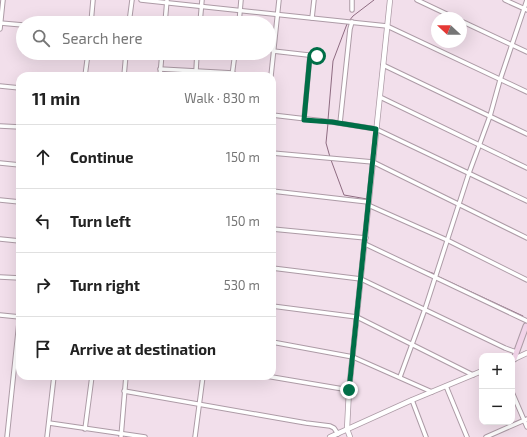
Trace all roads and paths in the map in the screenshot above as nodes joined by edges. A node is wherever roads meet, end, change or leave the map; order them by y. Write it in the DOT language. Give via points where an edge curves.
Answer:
graph roads {
  1 [pos="3,0"];
  2 [pos="93,0"];
  3 [pos="132,0"];
  4 [pos="141,0"];
  5 [pos="202,0"];
  6 [pos="241,0"];
  7 [pos="279,0"];
  8 [pos="314,0"];
  9 [pos="352,0"];
  10 [pos="390,0"];
  11 [pos="417,0"];
  12 [pos="504,0"];
  13 [pos="527,0"];
  14 [pos="167,1"];
  15 [pos="202,6"];
  16 [pos="525,9"];
  17 [pos="240,10"];
  18 [pos="352,10"];
  19 [pos="442,12"];
  20 [pos="278,14"];
  21 [pos="92,16"];
  22 [pos="130,16"];
  23 [pos="166,16"];
  24 [pos="201,16"];
  25 [pos="240,16"];
  26 [pos="312,18"];
  27 [pos="351,22"];
  28 [pos="0,23"];
  29 [pos="16,24"];
  30 [pos="467,24"];
  31 [pos="388,26"];
  32 [pos="0,29"];
  33 [pos="276,29"];
  34 [pos="511,45"];
  35 [pos="276,51"];
  36 [pos="527,52"];
  37 [pos="310,55"];
  38 [pos="317,56"];
  39 [pos="87,60"];
  40 [pos="125,60"];
  41 [pos="161,60"];
  42 [pos="197,60"];
  43 [pos="234,60"];
  44 [pos="272,60"];
  45 [pos="383,65"];
  46 [pos="160,69"];
  47 [pos="196,71"];
  48 [pos="86,72"];
  49 [pos="124,72"];
  50 [pos="205,72"];
  51 [pos="232,72"];
  52 [pos="271,72"];
  53 [pos="500,80"];
  54 [pos="0,86"];
  55 [pos="16,88"];
  56 [pos="527,92"];
  57 [pos="380,96"];
  58 [pos="276,116"];
  59 [pos="490,116"];
  60 [pos="304,120"];
  61 [pos="340,123"];
  62 [pos="0,126"];
  63 [pos="16,127"];
  64 [pos="376,129"];
  65 [pos="527,134"];
  66 [pos="479,144"];
  67 [pos="276,153"];
  68 [pos="373,162"];
  69 [pos="0,163"];
  70 [pos="16,165"];
  71 [pos="527,168"];
  72 [pos="469,173"];
  73 [pos="276,192"];
  74 [pos="0,200"];
  75 [pos="527,201"];
  76 [pos="16,202"];
  77 [pos="368,204"];
  78 [pos="458,204"];
  79 [pos="276,229"];
  80 [pos="366,238"];
  81 [pos="527,238"];
  82 [pos="0,239"];
  83 [pos="447,240"];
  84 [pos="16,241"];
  85 [pos="365,244"];
  86 [pos="276,268"];
  87 [pos="0,277"];
  88 [pos="435,277"];
  89 [pos="16,278"];
  90 [pos="361,279"];
  91 [pos="527,280"];
  92 [pos="276,307"];
  93 [pos="424,309"];
  94 [pos="0,314"];
  95 [pos="16,316"];
  96 [pos="357,317"];
  97 [pos="527,323"];
  98 [pos="276,343"];
  99 [pos="412,344"];
  100 [pos="516,352"];
  101 [pos="527,353"];
  102 [pos="16,354"];
  103 [pos="353,356"];
  104 [pos="515,359"];
  105 [pos="479,372"];
  106 [pos="473,375"];
  107 [pos="276,378"];
  108 [pos="400,378"];
  109 [pos="54,380"];
  110 [pos="91,380"];
  111 [pos="125,380"];
  112 [pos="202,380"];
  113 [pos="446,386"];
  114 [pos="349,390"];
  115 [pos="124,391"];
  116 [pos="432,392"];
  117 [pos="515,398"];
  118 [pos="412,400"];
  119 [pos="199,405"];
  120 [pos="526,420"];
  121 [pos="49,423"];
  122 [pos="527,427"];
  123 [pos="85,429"];
  124 [pos="347,429"];
  125 [pos="338,434"];
  126 [pos="121,436"];
  127 [pos="7,437"];
  128 [pos="47,437"];
  129 [pos="145,437"];
  130 [pos="195,437"];
  131 [pos="330,437"];
  132 [pos="350,437"];
  133 [pos="426,437"];
  134 [pos="467,437"];
  135 [pos="486,437"];
  1 -- 28 [label="street"];
  2 -- 21 [label="street"];
  3 -- 22 [label="street"];
  4 -- 14 [label="street"];
  5 -- 15 [label="street"];
  6 -- 17 [label="street"];
  7 -- 20 [label="street"];
  8 -- 26 [label="street"];
  9 -- 18 [label="street"];
  10 -- 31 [label="street"];
  11 -- 19 [label="street"];
  12 -- 16 [label="street"];
  13 -- 16 [label="street"];
  14 -- 15 [label="street"];
  14 -- 23 [label="street"];
  15 -- 17 [label="street"];
  15 -- 24 [label="street"];
  16 -- 34 [label="street"];
  17 -- 20 [label="street"];
  17 -- 25 [label="street"];
  20 -- 26 [label="street"];
  20 -- 33 [label="street"];
  26 -- 27 [label="street"];
  27 -- 31 [label="street"];
  27 -- 61 [label="street"];
  28 -- 29 [label="street"];
  28 -- 32 [label="street"];
  30 -- 34 [label="street"];
  31 -- 45 [label="street"];
  31 -- 53 [label="street"];
  34 -- 36 [label="street"];
  34 -- 53 [label="street"];
  35 -- 37 [label="street"];
  37 -- 38 [label="street"];
  37 -- 60 [label="street"];
  39 -- 48 [label="street"];
  40 -- 49 [label="street"];
  41 -- 46 [label="street"];
  42 -- 47 [label="street"];
  43 -- 51 [label="street"];
  44 -- 52 [label="street"];
  45 -- 57 [label="street"];
  45 -- 59 [label="street"];
  46 -- 47 [label="street"];
  47 -- 50 [label="street"];
  53 -- 56 [label="street"];
  53 -- 59 [label="street"];
  54 -- 55 [label="street"];
  57 -- 64 [label="street"];
  57 -- 66 [label="street"];
  58 -- 60 [label="street"];
  59 -- 65 [label="street"];
  59 -- 66 [label="street"];
  60 -- 61 [label="street"];
  61 -- 64 [label="street"];
  62 -- 63 [label="street"];
  64 -- 68 [label="street"];
  64 -- 72 [label="street"];
  66 -- 71 [label="street"];
  66 -- 72 [label="street"];
  67 -- 68 [label="street"];
  68 -- 77 [label="street"];
  68 -- 78 [label="street"];
  69 -- 70 [label="street"];
  72 -- 75 [label="street"];
  72 -- 78 [label="street"];
  73 -- 77 [label="street"];
  74 -- 76 [label="street"];
  77 -- 80 [label="street"];
  77 -- 83 [label="street"];
  78 -- 81 [label="street"];
  78 -- 83 [label="street"];
  79 -- 80 [label="street"];
  80 -- 85 [label="street"];
  82 -- 84 [label="street"];
  83 -- 88 [label="street"];
  83 -- 91 [label="street"];
  85 -- 88 [label="street"];
  85 -- 90 [label="street"];
  86 -- 90 [label="street"];
  87 -- 89 [label="street"];
  88 -- 93 [label="street"];
  88 -- 97 [label="street"];
  90 -- 93 [label="street"];
  90 -- 96 [label="street"];
  92 -- 96 [label="street"];
  93 -- 99 [label="street"];
  93 -- 100 [label="street"];
  94 -- 95 [label="street"];
  96 -- 99 [label="street"];
  96 -- 103 [label="street"];
  97 -- 100 [label="main road"];
  98 -- 103 [label="street"];
  99 -- 106 [label="street"];
  99 -- 108 [label="street"];
  101 -- 104 [label="street"];
  102 -- 127 [label="street"];
  103 -- 108 [label="street"];
  103 -- 114 [label="street"];
  105 -- 106 [label="street"];
  106 -- 113 [label="street"];
  107 -- 114 [label="street"];
  108 -- 116 [label="street"];
  109 -- 121 [label="street"];
  110 -- 123 [label="street"];
  111 -- 115 [label="street"];
  112 -- 119 [label="street"];
  113 -- 116 [label="street"];
  113 -- 134 [label="street"];
  114 -- 124 [label="street"];
  115 -- 119 [label="street"];
  115 -- 126 [label="street"];
  116 -- 118 [label="street"];
  117 -- 120 [label="street"];
  118 -- 124 [label="street"];
  118 -- 133 [label="street"];
  119 -- 125 [label="street" via="330,426"];
  119 -- 130 [label="street"];
  120 -- 122 [label="street"];
  120 -- 135 [label="street"];
  121 -- 123 [label="street"];
  121 -- 128 [label="street"];
  123 -- 126 [label="street"];
  124 -- 125 [label="street"];
  124 -- 132 [label="street"];
  125 -- 131 [label="street"];
  126 -- 129 [label="street"];
}
